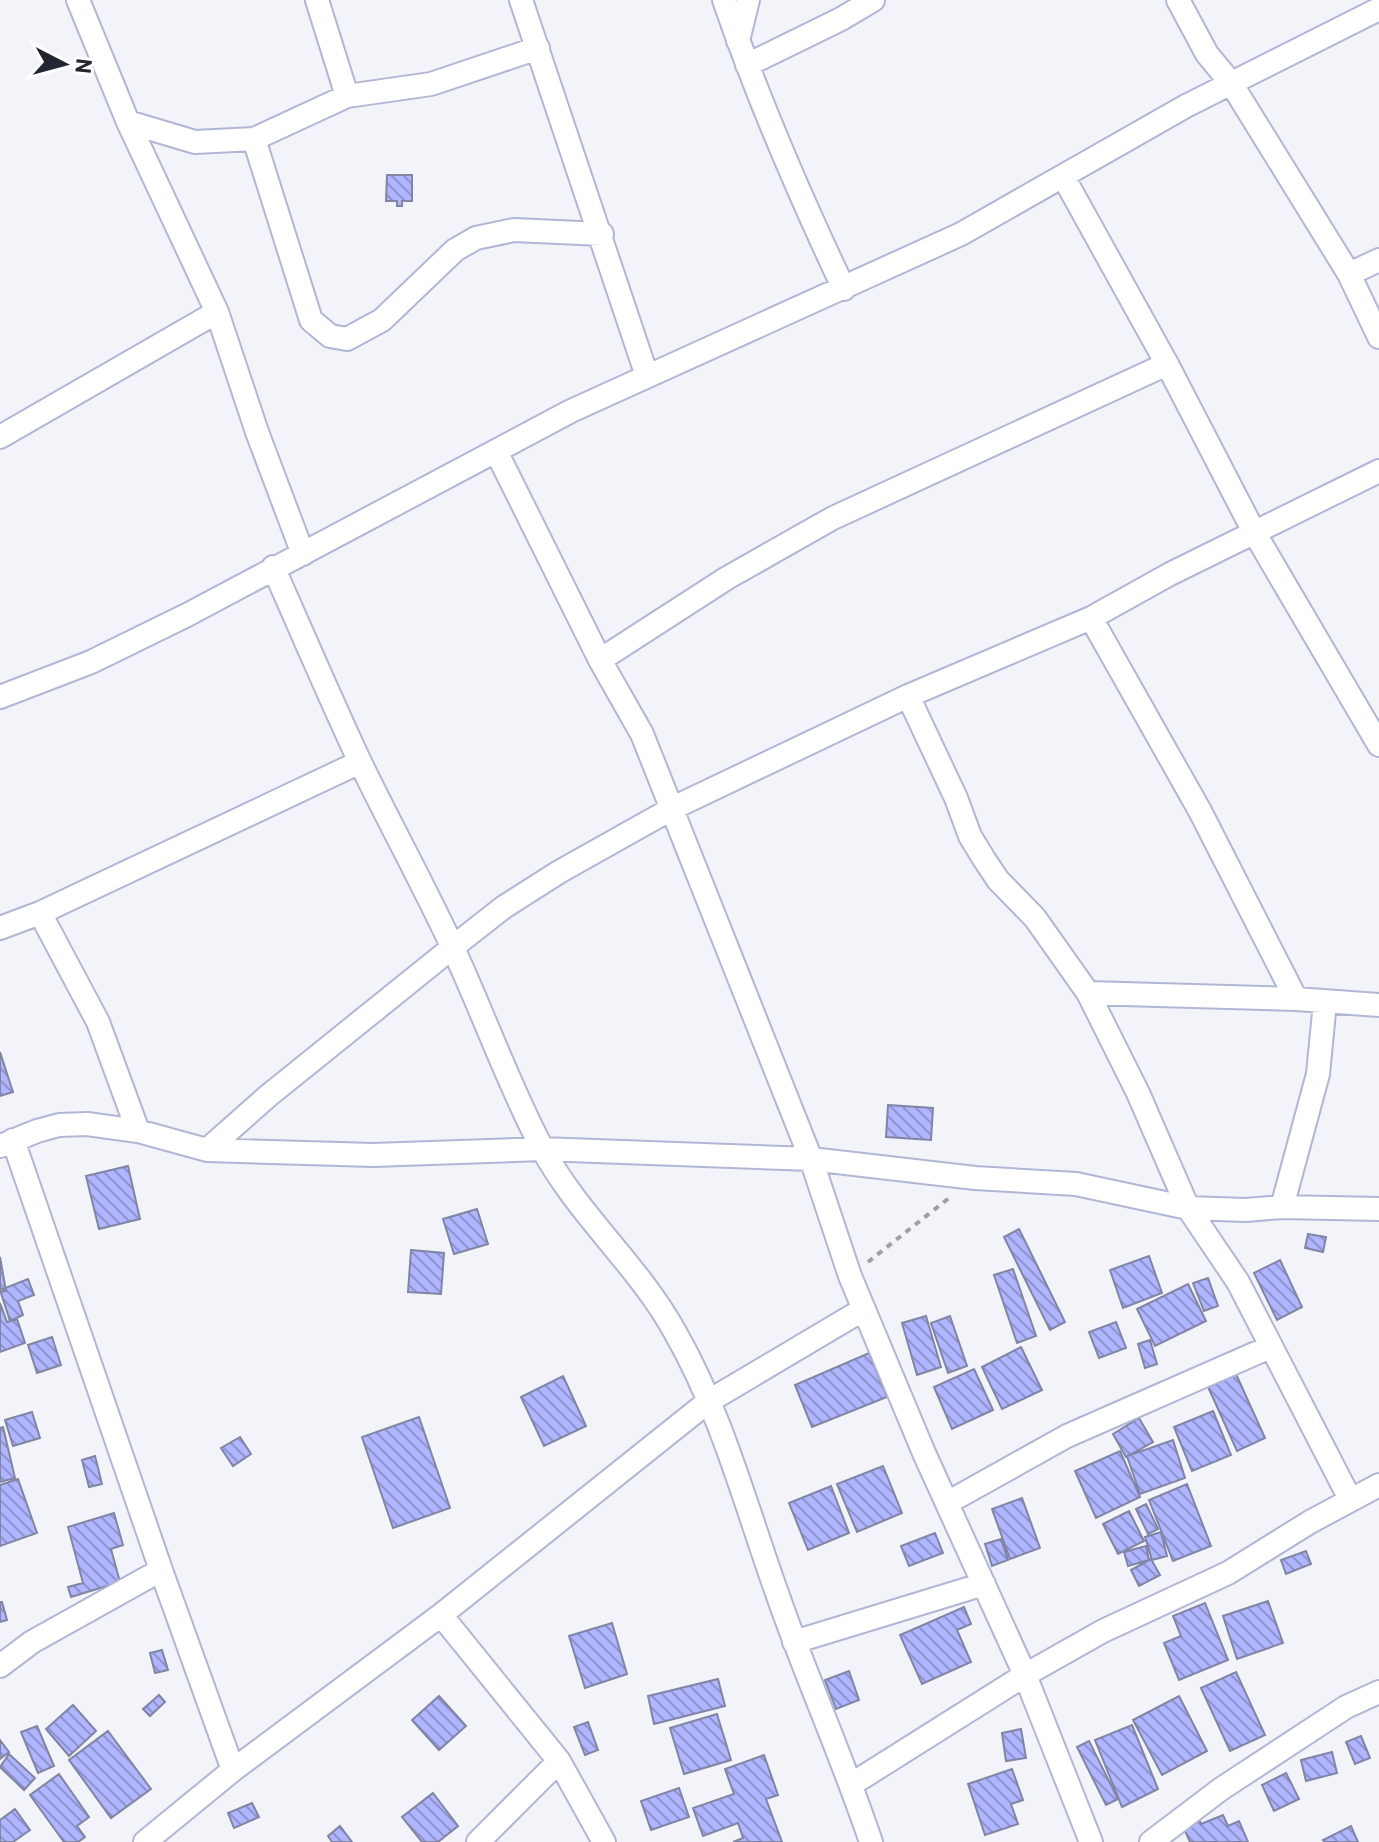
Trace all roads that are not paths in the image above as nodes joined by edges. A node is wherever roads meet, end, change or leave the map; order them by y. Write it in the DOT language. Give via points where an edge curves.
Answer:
graph roads {
  1 [pos="78,0"];
  2 [pos="317,0"];
  3 [pos="521,0"];
  4 [pos="724,0"];
  5 [pos="748,0"];
  6 [pos="873,0"];
  7 [pos="1178,0"];
  8 [pos="1379,9"];
  9 [pos="738,41"];
  10 [pos="538,48"];
  11 [pos="747,65"];
  12 [pos="1231,83"];
  13 [pos="347,96"];
  14 [pos="128,122"];
  15 [pos="254,139"];
  16 [pos="1064,178"];
  17 [pos="602,234"];
  18 [pos="1379,260"];
  19 [pos="1349,274"];
  20 [pos="844,289"];
  21 [pos="217,312"];
  22 [pos="1379,337"];
  23 [pos="1167,364"];
  24 [pos="647,376"];
  25 [pos="2,431"];
  26 [pos="497,453"];
  27 [pos="1379,471"];
  28 [pos="1254,532"];
  29 [pos="303,554"];
  30 [pos="273,567"];
  31 [pos="1091,618"];
  32 [pos="600,660"];
  33 [pos="908,696"];
  34 [pos="0,697"];
  35 [pos="1379,745"];
  36 [pos="360,762"];
  37 [pos="673,808"];
  38 [pos="40,913"];
  39 [pos="0,928"];
  40 [pos="453,947"];
  41 [pos="1088,993"];
  42 [pos="1296,999"];
  43 [pos="1325,1002"];
  44 [pos="1379,1005"];
  45 [pos="138,1131"];
  46 [pos="7,1143"];
  47 [pos="542,1149"];
  48 [pos="207,1150"];
  49 [pos="811,1159"];
  50 [pos="1282,1207"];
  51 [pos="1188,1208"];
  52 [pos="1379,1209"];
  53 [pos="864,1309"];
  54 [pos="1270,1347"];
  55 [pos="709,1401"];
  56 [pos="1379,1485"];
  57 [pos="1350,1499"];
  58 [pos="947,1503"];
  59 [pos="161,1570"];
  60 [pos="984,1584"];
  61 [pos="441,1615"];
  62 [pos="794,1642"];
  63 [pos="0,1666"];
  64 [pos="1025,1675"];
  65 [pos="1379,1692"];
  66 [pos="559,1761"];
  67 [pos="233,1770"];
  68 [pos="852,1784"];
  69 [pos="145,1842"];
  70 [pos="478,1842"];
  71 [pos="604,1842"];
  72 [pos="871,1842"];
  73 [pos="1091,1842"];
  74 [pos="1151,1842"];
  1 -- 14 [label="street"];
  2 -- 13 [label="street"];
  3 -- 10 [label="street"];
  4 -- 9 [label="street"];
  5 -- 9 [label="street"];
  6 -- 11 [label="street"];
  7 -- 12 [label="street" via="1207,54"];
  8 -- 12 [label="street"];
  9 -- 11 [label="street"];
  10 -- 13 [label="street" via="431,84"];
  10 -- 17 [label="street"];
  11 -- 20 [label="street"];
  12 -- 16 [label="street"];
  12 -- 19 [label="street"];
  13 -- 15 [label="street"];
  14 -- 15 [label="street" via="195,142"];
  14 -- 21 [label="street"];
  15 -- 17 [label="street" via="311,320 330,336 347,339 382,320 455,250 476,238 514,230"];
  16 -- 20 [label="street"];
  16 -- 23 [label="street"];
  17 -- 24 [label="street"];
  18 -- 19 [label="street"];
  19 -- 22 [label="street"];
  20 -- 24 [label="street"];
  21 -- 25 [label="street"];
  21 -- 29 [label="street"];
  23 -- 28 [label="street"];
  23 -- 32 [label="street" via="833,518"];
  24 -- 26 [label="street"];
  26 -- 29 [label="street"];
  26 -- 32 [label="street"];
  27 -- 28 [label="street"];
  28 -- 31 [label="street"];
  28 -- 35 [label="street"];
  29 -- 30 [label="street"];
  30 -- 34 [label="street" via="91,662"];
  30 -- 36 [label="street"];
  31 -- 33 [label="street"];
  31 -- 42 [label="street" via="1200,811"];
  32 -- 37 [label="street" via="642,734"];
  33 -- 37 [label="street"];
  33 -- 41 [label="street" via="970,836 998,880 1035,918"];
  36 -- 38 [label="street"];
  36 -- 40 [label="street"];
  37 -- 40 [label="street" via="548,879"];
  37 -- 49 [label="street"];
  38 -- 39 [label="street"];
  38 -- 45 [label="street" via="98,1022"];
  40 -- 47 [label="street"];
  40 -- 48 [label="street"];
  41 -- 42 [label="street"];
  41 -- 51 [label="street"];
  42 -- 43 [label="street"];
  43 -- 44 [label="street"];
  43 -- 50 [label="street" via="1318,1074"];
  45 -- 46 [label="street" via="59,1125"];
  45 -- 48 [label="street"];
  46 -- 59 [label="street"];
  47 -- 48 [label="street" via="373,1155"];
  47 -- 49 [label="street"];
  47 -- 55 [label="street" via="659,1305"];
  49 -- 51 [label="street" via="1076,1184"];
  49 -- 53 [label="street"];
  50 -- 51 [label="street"];
  50 -- 52 [label="street"];
  51 -- 54 [label="street" via="1238,1282"];
  53 -- 55 [label="street"];
  53 -- 58 [label="street"];
  54 -- 57 [label="street"];
  54 -- 58 [label="street" via="1067,1436"];
  55 -- 61 [label="street"];
  55 -- 62 [label="street"];
  56 -- 57 [label="street"];
  57 -- 64 [label="street" via="1228,1573 1103,1631"];
  58 -- 60 [label="street"];
  59 -- 63 [label="street" via="32,1642"];
  59 -- 67 [label="street"];
  60 -- 62 [label="street"];
  60 -- 64 [label="street"];
  61 -- 66 [label="street"];
  61 -- 67 [label="street"];
  62 -- 68 [label="street"];
  64 -- 68 [label="street"];
  64 -- 73 [label="street"];
  65 -- 74 [label="street" via="1346,1707 1221,1789"];
  66 -- 70 [label="street"];
  66 -- 71 [label="street"];
  67 -- 69 [label="street"];
  68 -- 72 [label="street"];
}
